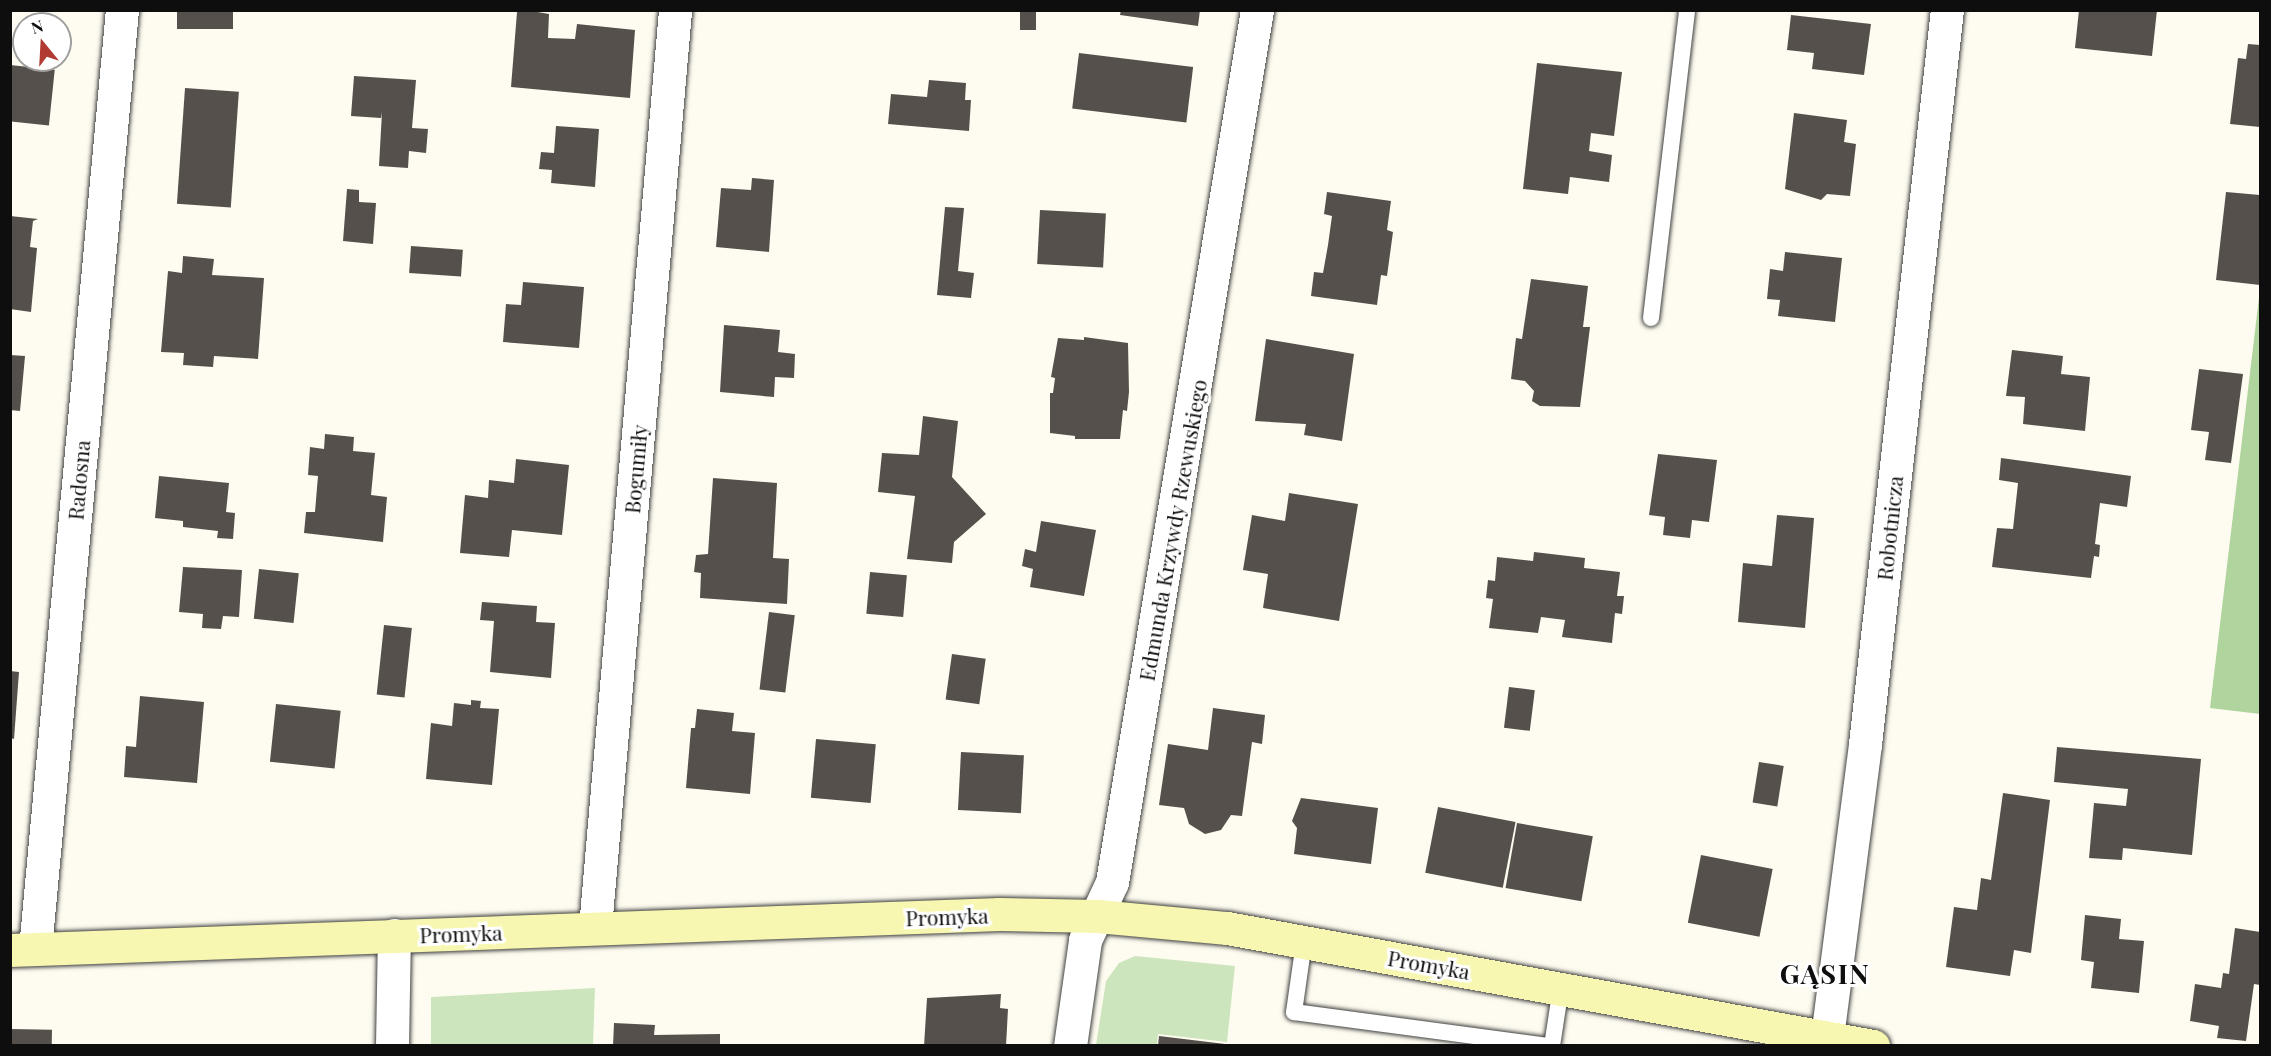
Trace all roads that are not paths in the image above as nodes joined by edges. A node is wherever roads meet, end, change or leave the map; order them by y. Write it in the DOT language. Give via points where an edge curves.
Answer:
graph roads {
  1 [pos="122,10"];
  2 [pos="675,10"];
  3 [pos="1257,10"];
  4 [pos="1687,10"];
  5 [pos="1947,10"];
  6 [pos="1651,318"];
  7 [pos="1097,916"];
  8 [pos="595,927"];
  9 [pos="394,935"];
  10 [pos="1304,942"];
  11 [pos="23,950"];
  12 [pos="1561,987"];
  13 [pos="1827,1041"];
  14 [pos="392,1046"];
  15 [pos="1071,1046"];
  16 [pos="1551,1046"];
  17 [pos="1873,1046"];
  1 -- 11 [label="street, Radosna"];
  2 -- 8 [label="street, Bogumiły"];
  3 -- 7 [label="street, Edmunda Krzywdy Rzewuskiego" via="1114,871"];
  4 -- 6 [label="lane"];
  5 -- 13 [label="street, Robotnicza" via="1865,744"];
  7 -- 8 [label="street, Promyka" via="999,914"];
  7 -- 10 [label="street, Promyka" via="1227,928"];
  7 -- 15 [label="street, Edmunda Krzywdy Rzewuskiego" via="1080,962"];
  8 -- 9 [label="street, Promyka"];
  9 -- 11 [label="street, Promyka"];
  9 -- 14 [label="street"];
  10 -- 12 [label="street, Promyka"];
  10 -- 16 [label="lane" via="1294,1012"];
  12 -- 13 [label="street, Promyka"];
  12 -- 16 [label="lane"];
  13 -- 17 [label="street, Promyka"];
}
